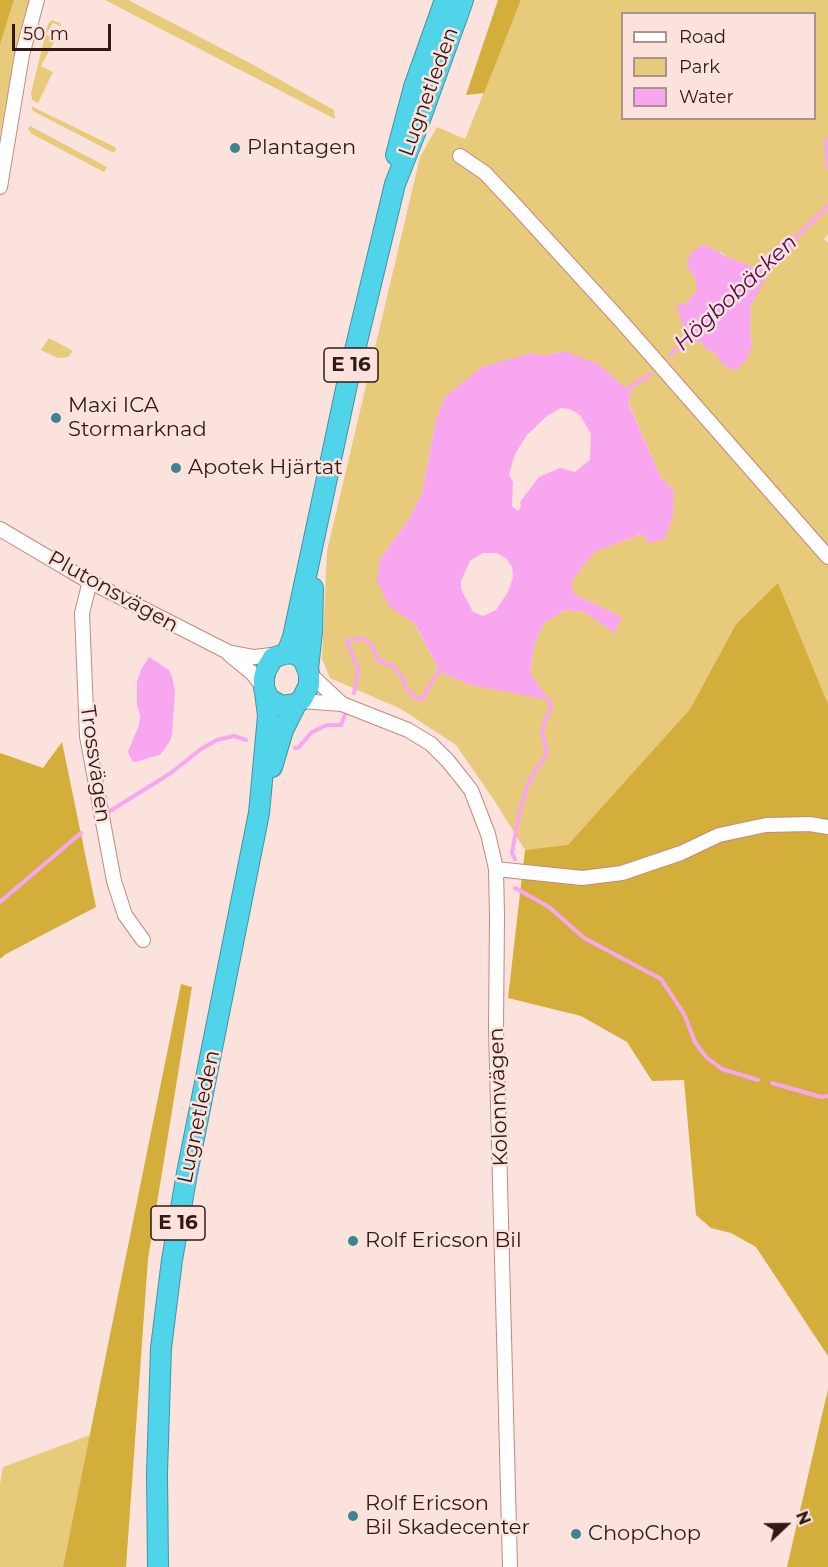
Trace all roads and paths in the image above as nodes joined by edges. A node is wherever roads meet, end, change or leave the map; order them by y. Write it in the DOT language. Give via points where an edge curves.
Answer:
graph roads {
  1 [pos="37,0"];
  2 [pos="445,0"];
  3 [pos="463,0"];
  4 [pos="460,156"];
  5 [pos="394,184"];
  6 [pos="0,187"];
  7 [pos="0,529"];
  8 [pos="313,548"];
  9 [pos="828,557"];
  10 [pos="90,581"];
  11 [pos="228,652"];
  12 [pos="284,653"];
  13 [pos="308,671"];
  14 [pos="265,690"];
  15 [pos="298,702"];
  16 [pos="342,704"];
  17 [pos="259,813"];
  18 [pos="828,828"];
  19 [pos="496,869"];
  20 [pos="143,940"];
  21 [pos="158,1567"];
  22 [pos="510,1567"];
  1 -- 6 [label="street" via="22,55"];
  2 -- 5 [label="highway, Lugnetleden / E 16" via="398,142"];
  3 -- 5 [label="highway, Lugnetleden / E 16"];
  4 -- 9 [label="street" via="485,173 524,214"];
  5 -- 8 [label="highway, Lugnetleden / E 16"];
  7 -- 10 [label="street, Plutonsvägen"];
  8 -- 12 [label="highway, Lugnetleden / E 16" via="293,637"];
  8 -- 13 [label="highway, Lugnetleden / E 16"];
  10 -- 11 [label="street, Plutonsvägen"];
  10 -- 20 [label="street, Trossvägen" via="82,613 87,736 114,881 125,915"];
  11 -- 12 [label="street, Plutonsvägen" via="254,657"];
  11 -- 14 [label="street, Plutonsvägen"];
  12 -- 13 [label="highway" via="301,657"];
  12 -- 14 [label="highway, E 16" via="270,662"];
  13 -- 15 [label="highway, E 16" via="308,689"];
  13 -- 16 [label="street, Kolonnvägen"];
  14 -- 15 [label="highway" via="279,706"];
  14 -- 17 [label="highway, Lugnetleden / E 16" via="268,716"];
  15 -- 16 [label="street, Kolonnvägen"];
  15 -- 17 [label="highway, Lugnetleden / E 16" via="283,730"];
  16 -- 19 [label="street, Kolonnvägen" via="408,730 431,744 448,761 471,790"];
  17 -- 21 [label="highway, Lugnetleden / E 16" via="172,1260 161,1348"];
  18 -- 19 [label="street" via="810,824 766,825 719,835 622,873 582,878"];
  19 -- 22 [label="street, Kolonnvägen" via="496,1028"];
}
